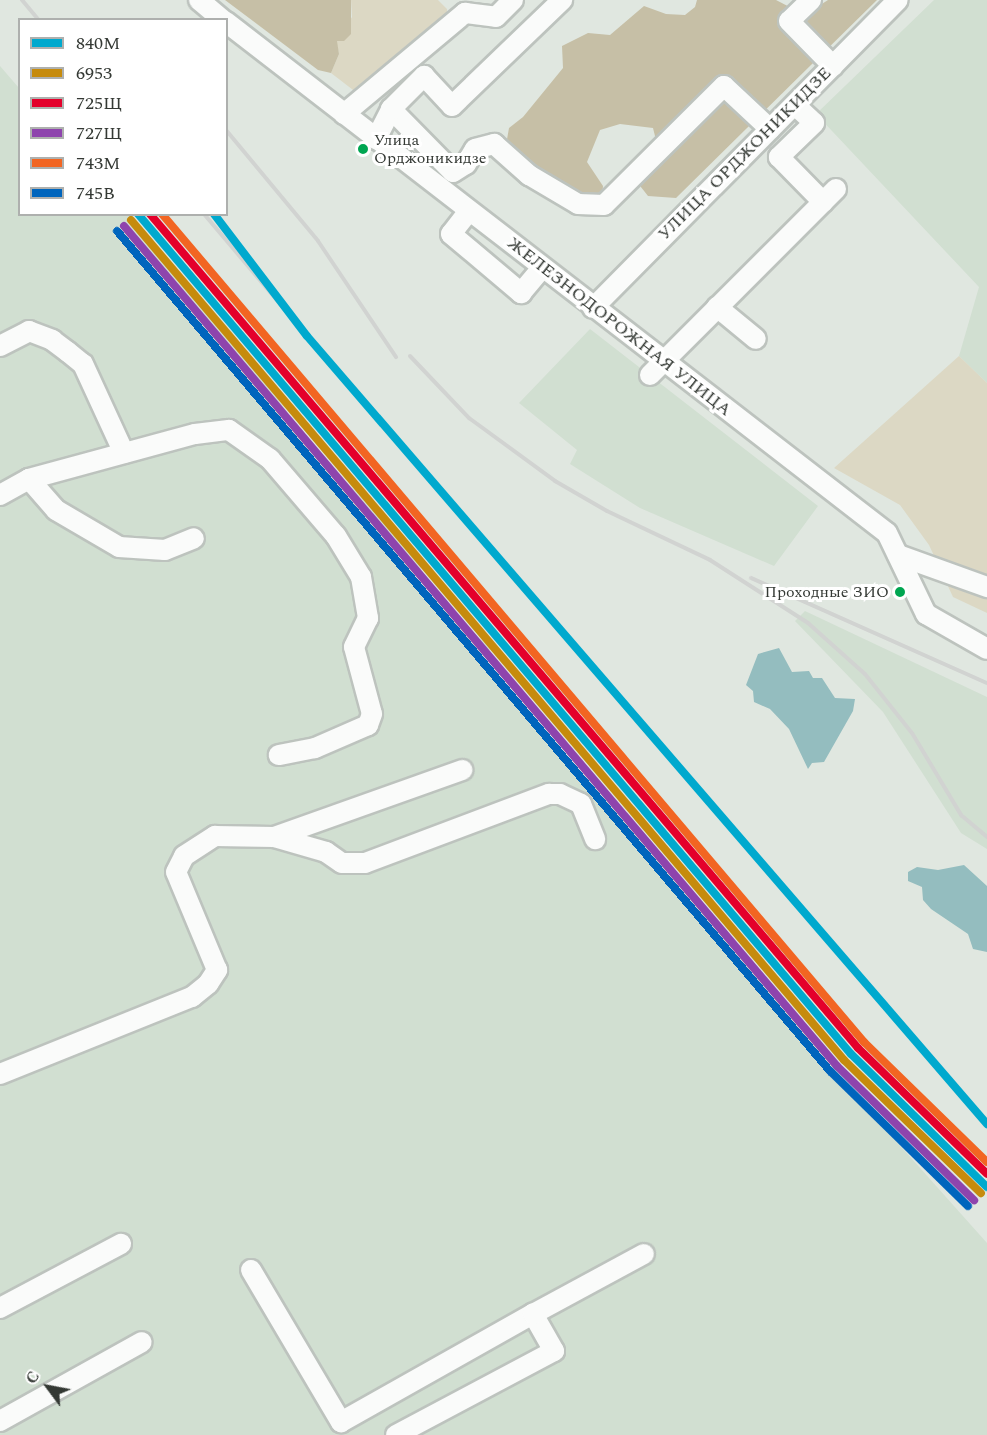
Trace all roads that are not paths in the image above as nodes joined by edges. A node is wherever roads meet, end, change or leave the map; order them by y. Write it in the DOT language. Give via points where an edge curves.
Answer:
graph roads {
  1 [pos="199,0"];
  2 [pos="513,0"];
  3 [pos="562,0"];
  4 [pos="811,0"];
  5 [pos="898,0"];
  6 [pos="459,7"];
  7 [pos="221,18"];
  8 [pos="228,23"];
  9 [pos="832,66"];
  10 [pos="795,105"];
  11 [pos="391,110"];
  12 [pos="344,114"];
  13 [pos="770,129"];
  14 [pos="376,139"];
  15 [pos="469,211"];
  16 [pos="542,268"];
  17 [pos="717,307"];
  18 [pos="594,308"];
  19 [pos="756,339"];
  20 [pos="0,346"];
  21 [pos="656,368"];
  22 [pos="124,453"];
  23 [pos="29,480"];
  24 [pos="0,495"];
  25 [pos="194,538"];
  26 [pos="898,555"];
  27 [pos="987,587"];
  28 [pos="987,649"];
  29 [pos="279,755"];
  30 [pos="462,770"];
  31 [pos="274,837"];
  32 [pos="595,839"];
  33 [pos="0,1074"];
  34 [pos="120,1244"];
  35 [pos="644,1254"];
  36 [pos="251,1270"];
  37 [pos="0,1308"];
  38 [pos="532,1314"];
  39 [pos="142,1342"];
  40 [pos="0,1421"];
  41 [pos="396,1435"];
  1 -- 7 [label="street, ЖЕЛЕЗНОДОРОЖНАЯ УЛИЦА"];
  2 -- 6 [label="street" via="496,17"];
  3 -- 11 [label="street" via="452,106 424,76"];
  4 -- 9 [label="street" via="789,21"];
  5 -- 9 [label="street, УЛИЦА ОРДЖОНИКИДЗЕ"];
  6 -- 12 [label="street"];
  8 -- 12 [label="street, ЖЕЛЕЗНОДОРОЖНАЯ УЛИЦА"];
  9 -- 10 [label="street, УЛИЦА ОРДЖОНИКИДЗЕ"];
  10 -- 13 [label="street, УЛИЦА ОРДЖОНИКИДЗЕ"];
  10 -- 17 [label="street" via="814,123 779,157 830,196"];
  11 -- 13 [label="street" via="453,172 466,164 475,149 494,144 529,175 578,204 604,205 724,86"];
  11 -- 14 [label="street"];
  12 -- 14 [label="street, ЖЕЛЕЗНОДОРОЖНАЯ УЛИЦА"];
  13 -- 18 [label="street, УЛИЦА ОРДЖОНИКИДЗЕ"];
  14 -- 15 [label="street, ЖЕЛЕЗНОДОРОЖНАЯ УЛИЦА"];
  15 -- 16 [label="street, ЖЕЛЕЗНОДОРОЖНАЯ УЛИЦА"];
  15 -- 16 [label="street" via="451,234 521,293"];
  16 -- 18 [label="street, ЖЕЛЕЗНОДОРОЖНАЯ УЛИЦА"];
  17 -- 19 [label="street"];
  17 -- 21 [label="street"];
  18 -- 21 [label="street, ЖЕЛЕЗНОДОРОЖНАЯ УЛИЦА"];
  20 -- 22 [label="street" via="29,331 68,351 83,364"];
  21 -- 26 [label="street, ЖЕЛЕЗНОДОРОЖНАЯ УЛИЦА" via="887,533"];
  22 -- 23 [label="street"];
  22 -- 29 [label="street" via="195,434 229,430 287,476 336,536 361,577 368,618 354,647 372,714 368,725 315,748"];
  23 -- 24 [label="street"];
  23 -- 25 [label="street" via="56,510 119,547 165,550"];
  26 -- 27 [label="street"];
  26 -- 28 [label="street, ЖЕЛЕЗНОДОРОЖНАЯ УЛИЦА" via="926,614"];
  30 -- 31 [label="street"];
  31 -- 32 [label="street" via="326,852 342,863 365,863 549,794 560,794 581,804"];
  31 -- 33 [label="street" via="215,836 184,856 176,872 217,970 208,984 192,997"];
  34 -- 37 [label="street"];
  35 -- 38 [label="street"];
  36 -- 38 [label="street" via="341,1422"];
  38 -- 41 [label="street" via="554,1351"];
  39 -- 40 [label="street"];
}
